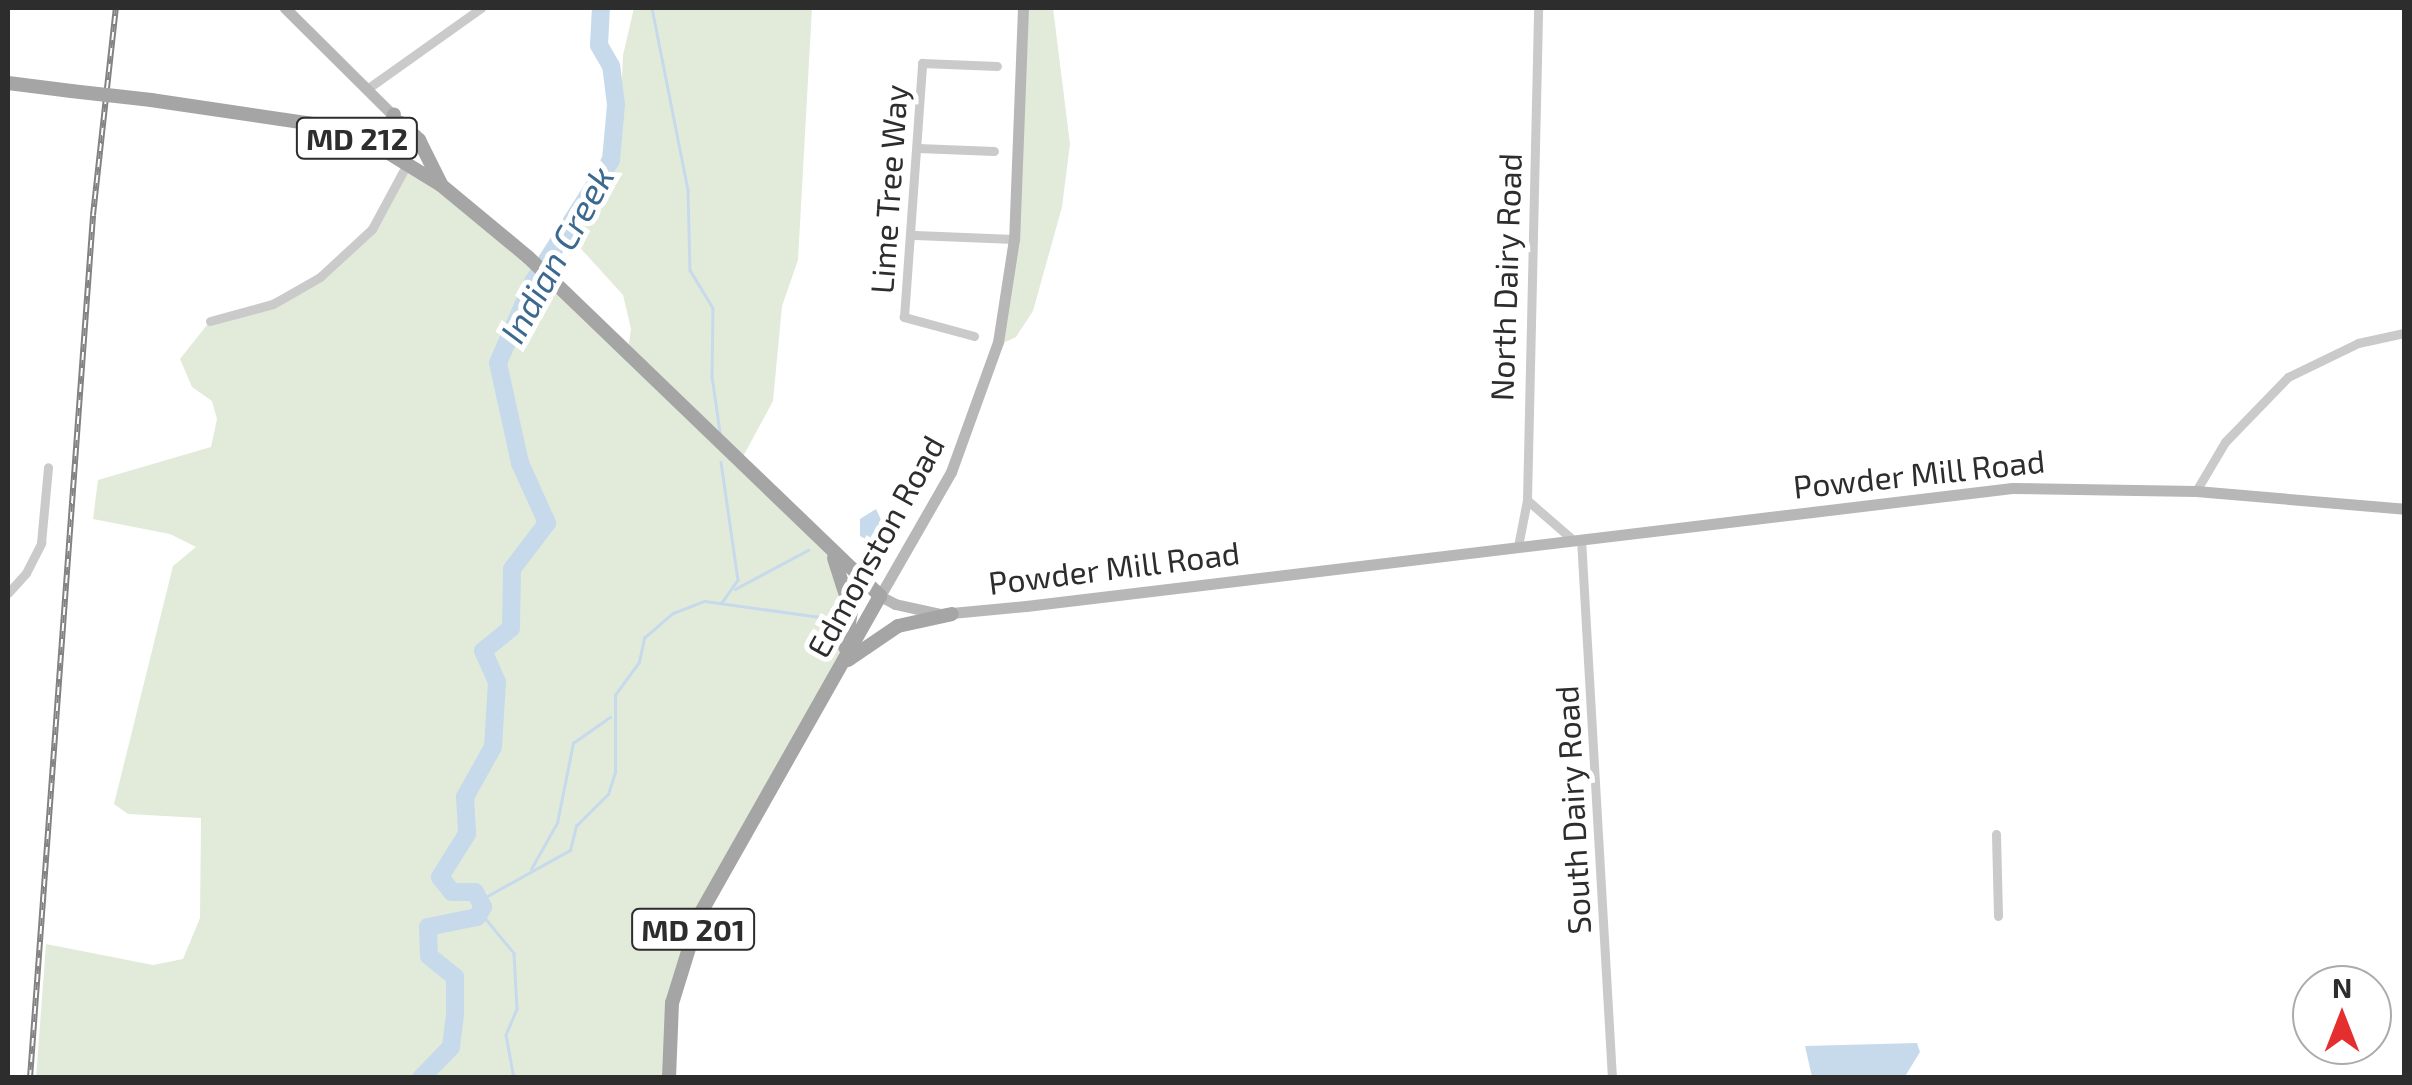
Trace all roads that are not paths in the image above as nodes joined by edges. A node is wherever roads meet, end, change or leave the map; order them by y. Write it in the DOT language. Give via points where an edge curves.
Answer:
graph roads {
  1 [pos="285,8"];
  2 [pos="481,8"];
  3 [pos="1023,8"];
  4 [pos="1538,8"];
  5 [pos="997,66"];
  6 [pos="8,83"];
  7 [pos="367,89"];
  8 [pos="397,119"];
  9 [pos="374,144"];
  10 [pos="918,148"];
  11 [pos="994,150"];
  12 [pos="407,164"];
  13 [pos="441,185"];
  14 [pos="914,235"];
  15 [pos="1014,239"];
  16 [pos="210,320"];
  17 [pos="2404,333"];
  18 [pos="974,336"];
  19 [pos="48,467"];
  20 [pos="2196,491"];
  21 [pos="1527,500"];
  22 [pos="2404,509"];
  23 [pos="1577,540"];
  24 [pos="1518,546"];
  25 [pos="832,552"];
  26 [pos="8,592"];
  27 [pos="880,596"];
  28 [pos="952,614"];
  29 [pos="840,667"];
  30 [pos="1996,834"];
  31 [pos="1998,916"];
  32 [pos="669,1078"];
  33 [pos="1612,1078"];
  1 -- 7 [label="main road"];
  2 -- 7 [label="street"];
  3 -- 15 [label="main road, Edmonston Road"];
  4 -- 21 [label="street, North Dairy Road"];
  5 -- 10 [label="street, Lime Tree Way" via="922,64"];
  6 -- 9 [label="main road, Powder Mill Road / MD 212, bridge" via="276,114"];
  7 -- 8 [label="main road"];
  8 -- 9 [label="main road" via="389,136"];
  8 -- 12 [label="main road"];
  8 -- 13 [label="main road" via="419,140"];
  9 -- 12 [label="main road, Powder Mill Road / MD 212"];
  10 -- 11 [label="street"];
  10 -- 14 [label="street, Lime Tree Way"];
  12 -- 13 [label="main road, Powder Mill Road / MD 212"];
  12 -- 16 [label="street" via="372,229 320,277 273,304"];
  13 -- 25 [label="main road, Powder Mill Road / MD 212" via="528,256"];
  14 -- 15 [label="street"];
  14 -- 18 [label="street, Lime Tree Way" via="904,317"];
  15 -- 27 [label="main road, Edmonston Road" via="998,342 978,410"];
  17 -- 20 [label="street" via="2358,342 2288,377 2225,442"];
  19 -- 26 [label="street" via="41,543"];
  20 -- 22 [label="main road, Powder Mill Road"];
  20 -- 23 [label="main road, Powder Mill Road" via="1978,491"];
  21 -- 23 [label="street"];
  21 -- 24 [label="street, North Dairy Road"];
  23 -- 24 [label="main road, Powder Mill Road"];
  23 -- 33 [label="street, South Dairy Road"];
  24 -- 28 [label="main road, Powder Mill Road"];
  25 -- 27 [label="main road, Powder Mill Road / MD 212"];
  25 -- 29 [label="main road" via="850,610"];
  27 -- 28 [label="main road, Powder Mill Road" via="910,610"];
  27 -- 29 [label="main road, Edmonston Road / MD 201"];
  28 -- 29 [label="main road" via="898,626"];
  29 -- 32 [label="main road, Edmonston Road / MD 201" via="698,916 675,985"];
  30 -- 31 [label="street"];
}
